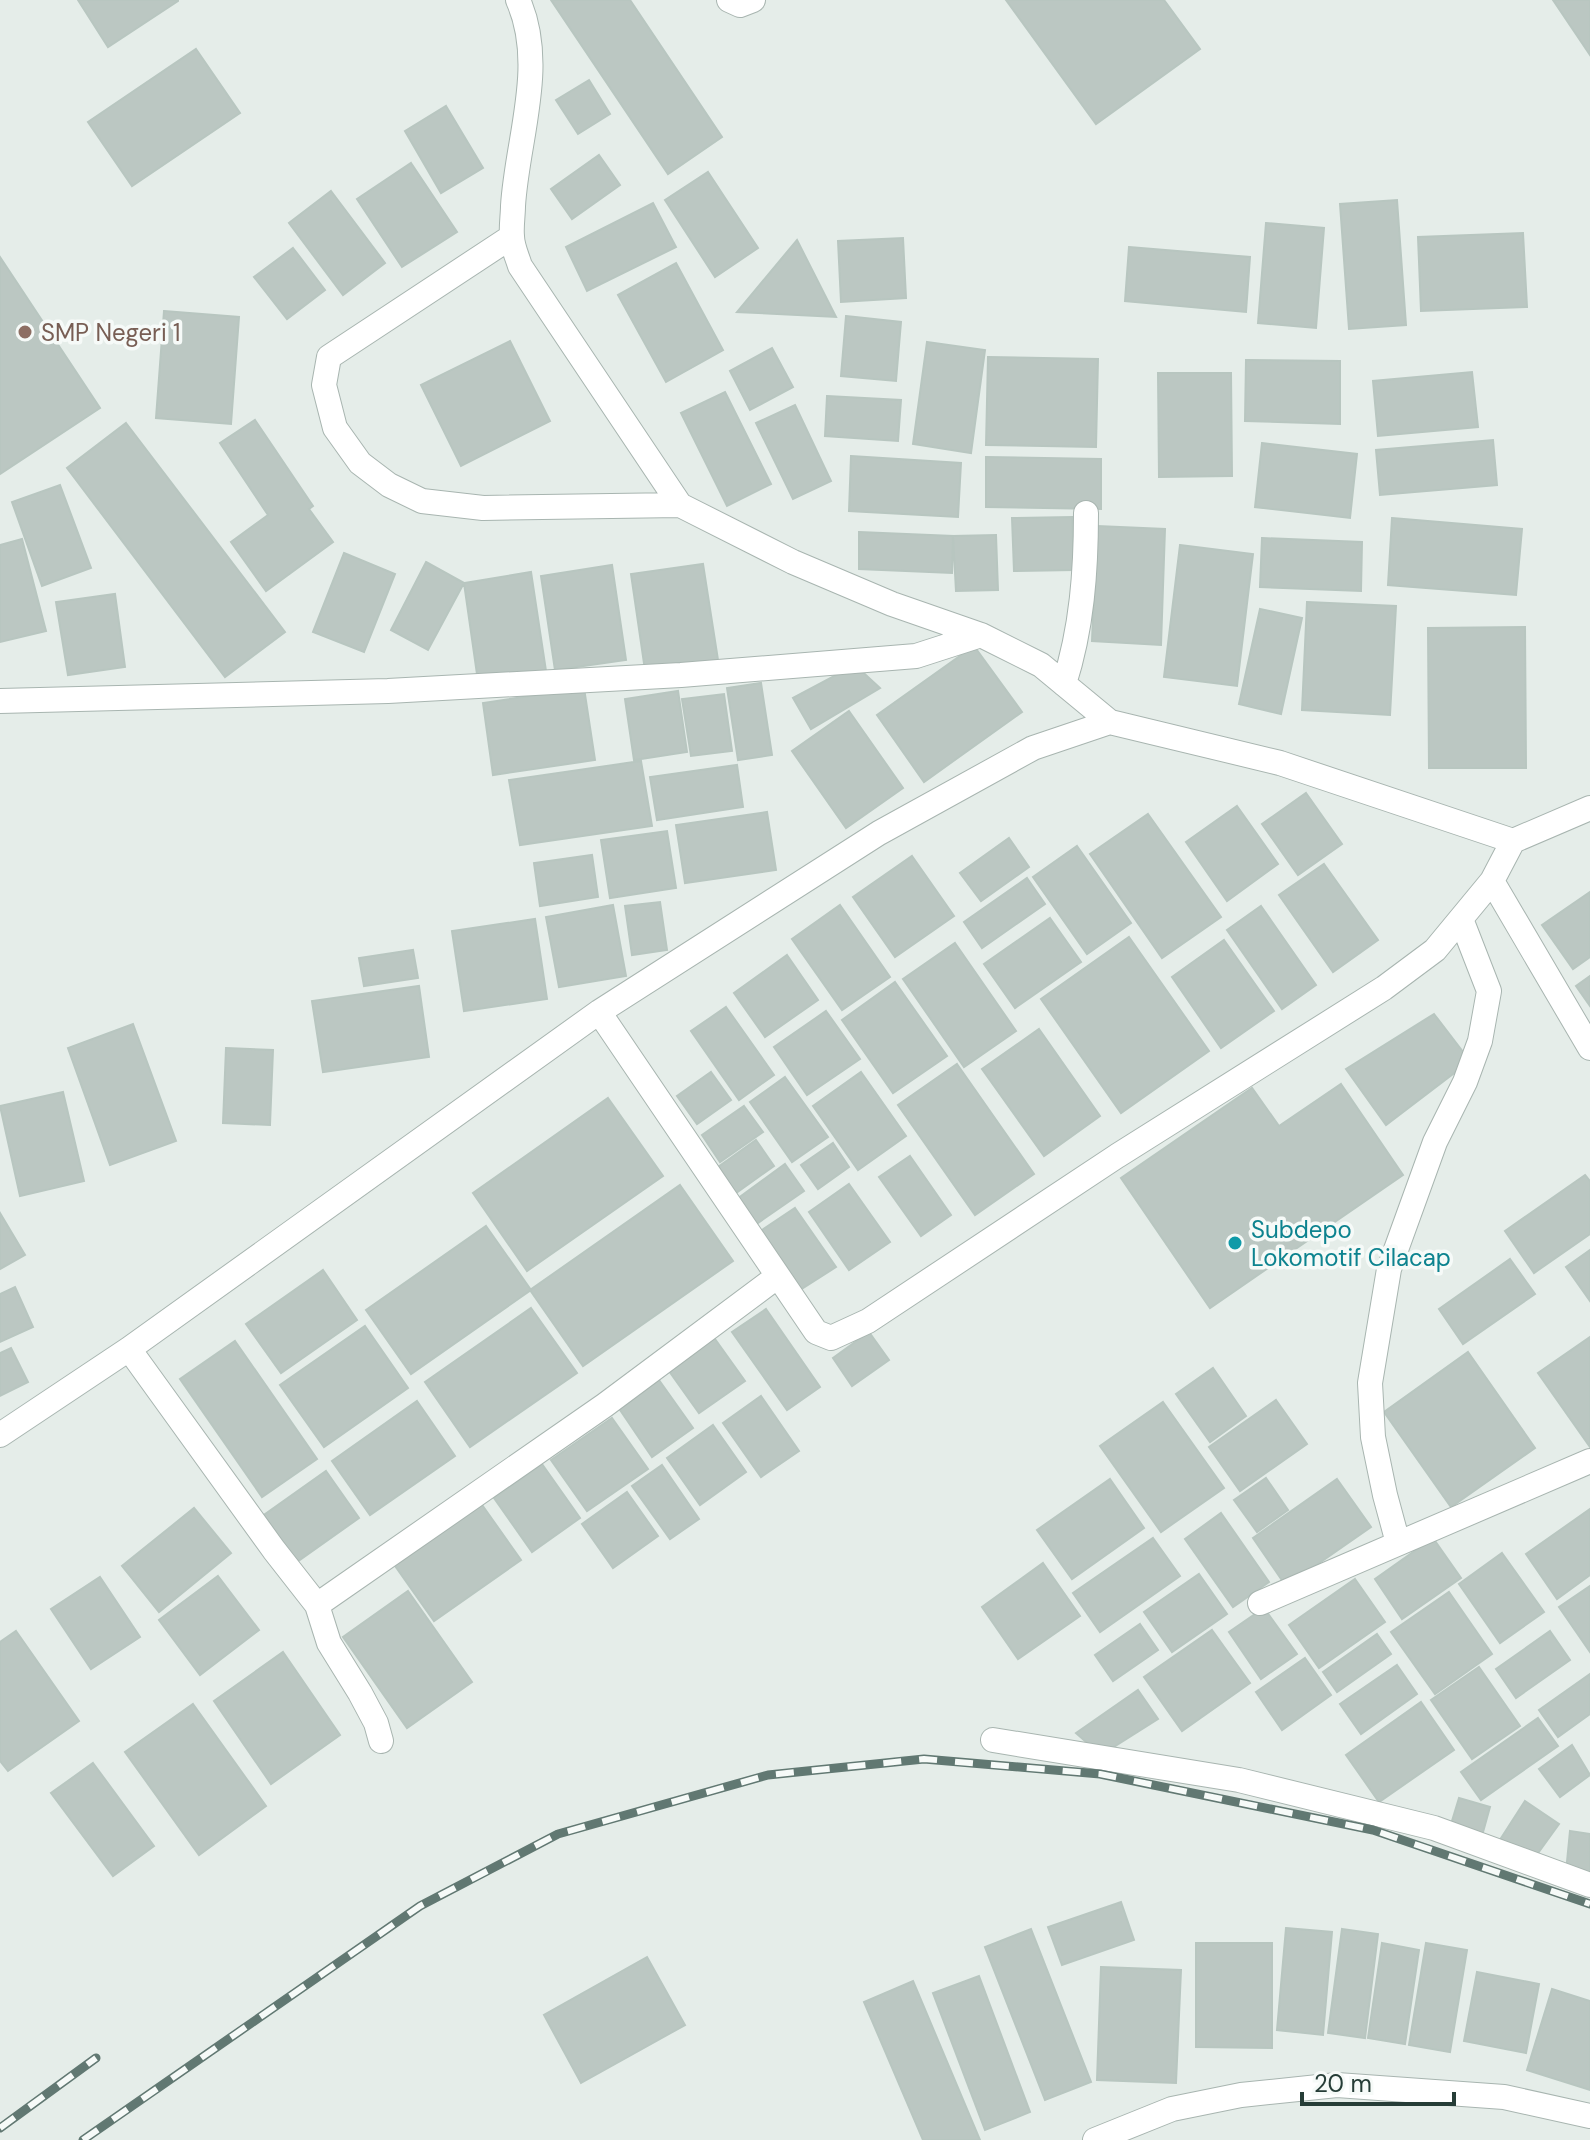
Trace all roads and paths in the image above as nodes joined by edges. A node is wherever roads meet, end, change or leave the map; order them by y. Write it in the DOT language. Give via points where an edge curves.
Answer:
graph roads {
  1 [pos="518,0"];
  2 [pos="729,0"];
  3 [pos="753,0"];
  4 [pos="511,237"];
  5 [pos="680,505"];
  6 [pos="1086,513"];
  7 [pos="981,635"];
  8 [pos="1064,684"];
  9 [pos="0,701"];
  10 [pos="1110,722"];
  11 [pos="1590,808"];
  12 [pos="1513,841"];
  13 [pos="1492,881"];
  14 [pos="1461,919"];
  15 [pos="599,1012"];
  16 [pos="1590,1048"];
  17 [pos="778,1276"];
  18 [pos="129,1349"];
  19 [pos="0,1435"];
  20 [pos="1590,1461"];
  21 [pos="1398,1543"];
  22 [pos="1260,1603"];
  23 [pos="317,1605"];
  24 [pos="993,1740"];
  25 [pos="381,1741"];
  26 [pos="1590,1885"];
  27 [pos="1590,2116"];
  28 [pos="1095,2140"];
  1 -- 4 [label="street" via="529,26 529,101 515,170"];
  2 -- 3 [label="street" via="740,5"];
  4 -- 5 [label="street" via="520,266"];
  4 -- 5 [label="street" via="329,357 324,385 335,428 360,463 422,501 483,508"];
  5 -- 7 [label="street" via="793,562"];
  6 -- 8 [label="street" via="1076,647"];
  7 -- 8 [label="street" via="1041,665"];
  7 -- 9 [label="street" via="916,656 681,675 388,691"];
  8 -- 10 [label="street"];
  10 -- 12 [label="street" via="1280,763"];
  10 -- 15 [label="street" via="1033,748 966,783"];
  11 -- 12 [label="street"];
  12 -- 13 [label="street"];
  13 -- 14 [label="street"];
  13 -- 16 [label="street"];
  14 -- 17 [label="street" via="1435,950 1384,988 868,1321 831,1338 816,1332"];
  14 -- 21 [label="street" via="1489,991 1480,1041 1435,1142 1389,1269 1370,1383 1373,1437"];
  15 -- 17 [label="street"];
  15 -- 18 [label="street"];
  17 -- 23 [label="street" via="605,1405"];
  18 -- 19 [label="street"];
  18 -- 23 [label="street"];
  20 -- 21 [label="street"];
  21 -- 22 [label="street"];
  23 -- 25 [label="street" via="329,1643 376,1723"];
  24 -- 26 [label="street" via="1239,1780 1434,1828"];
  27 -- 28 [label="street" via="1504,2097 1337,2085 1172,2109"];
}
